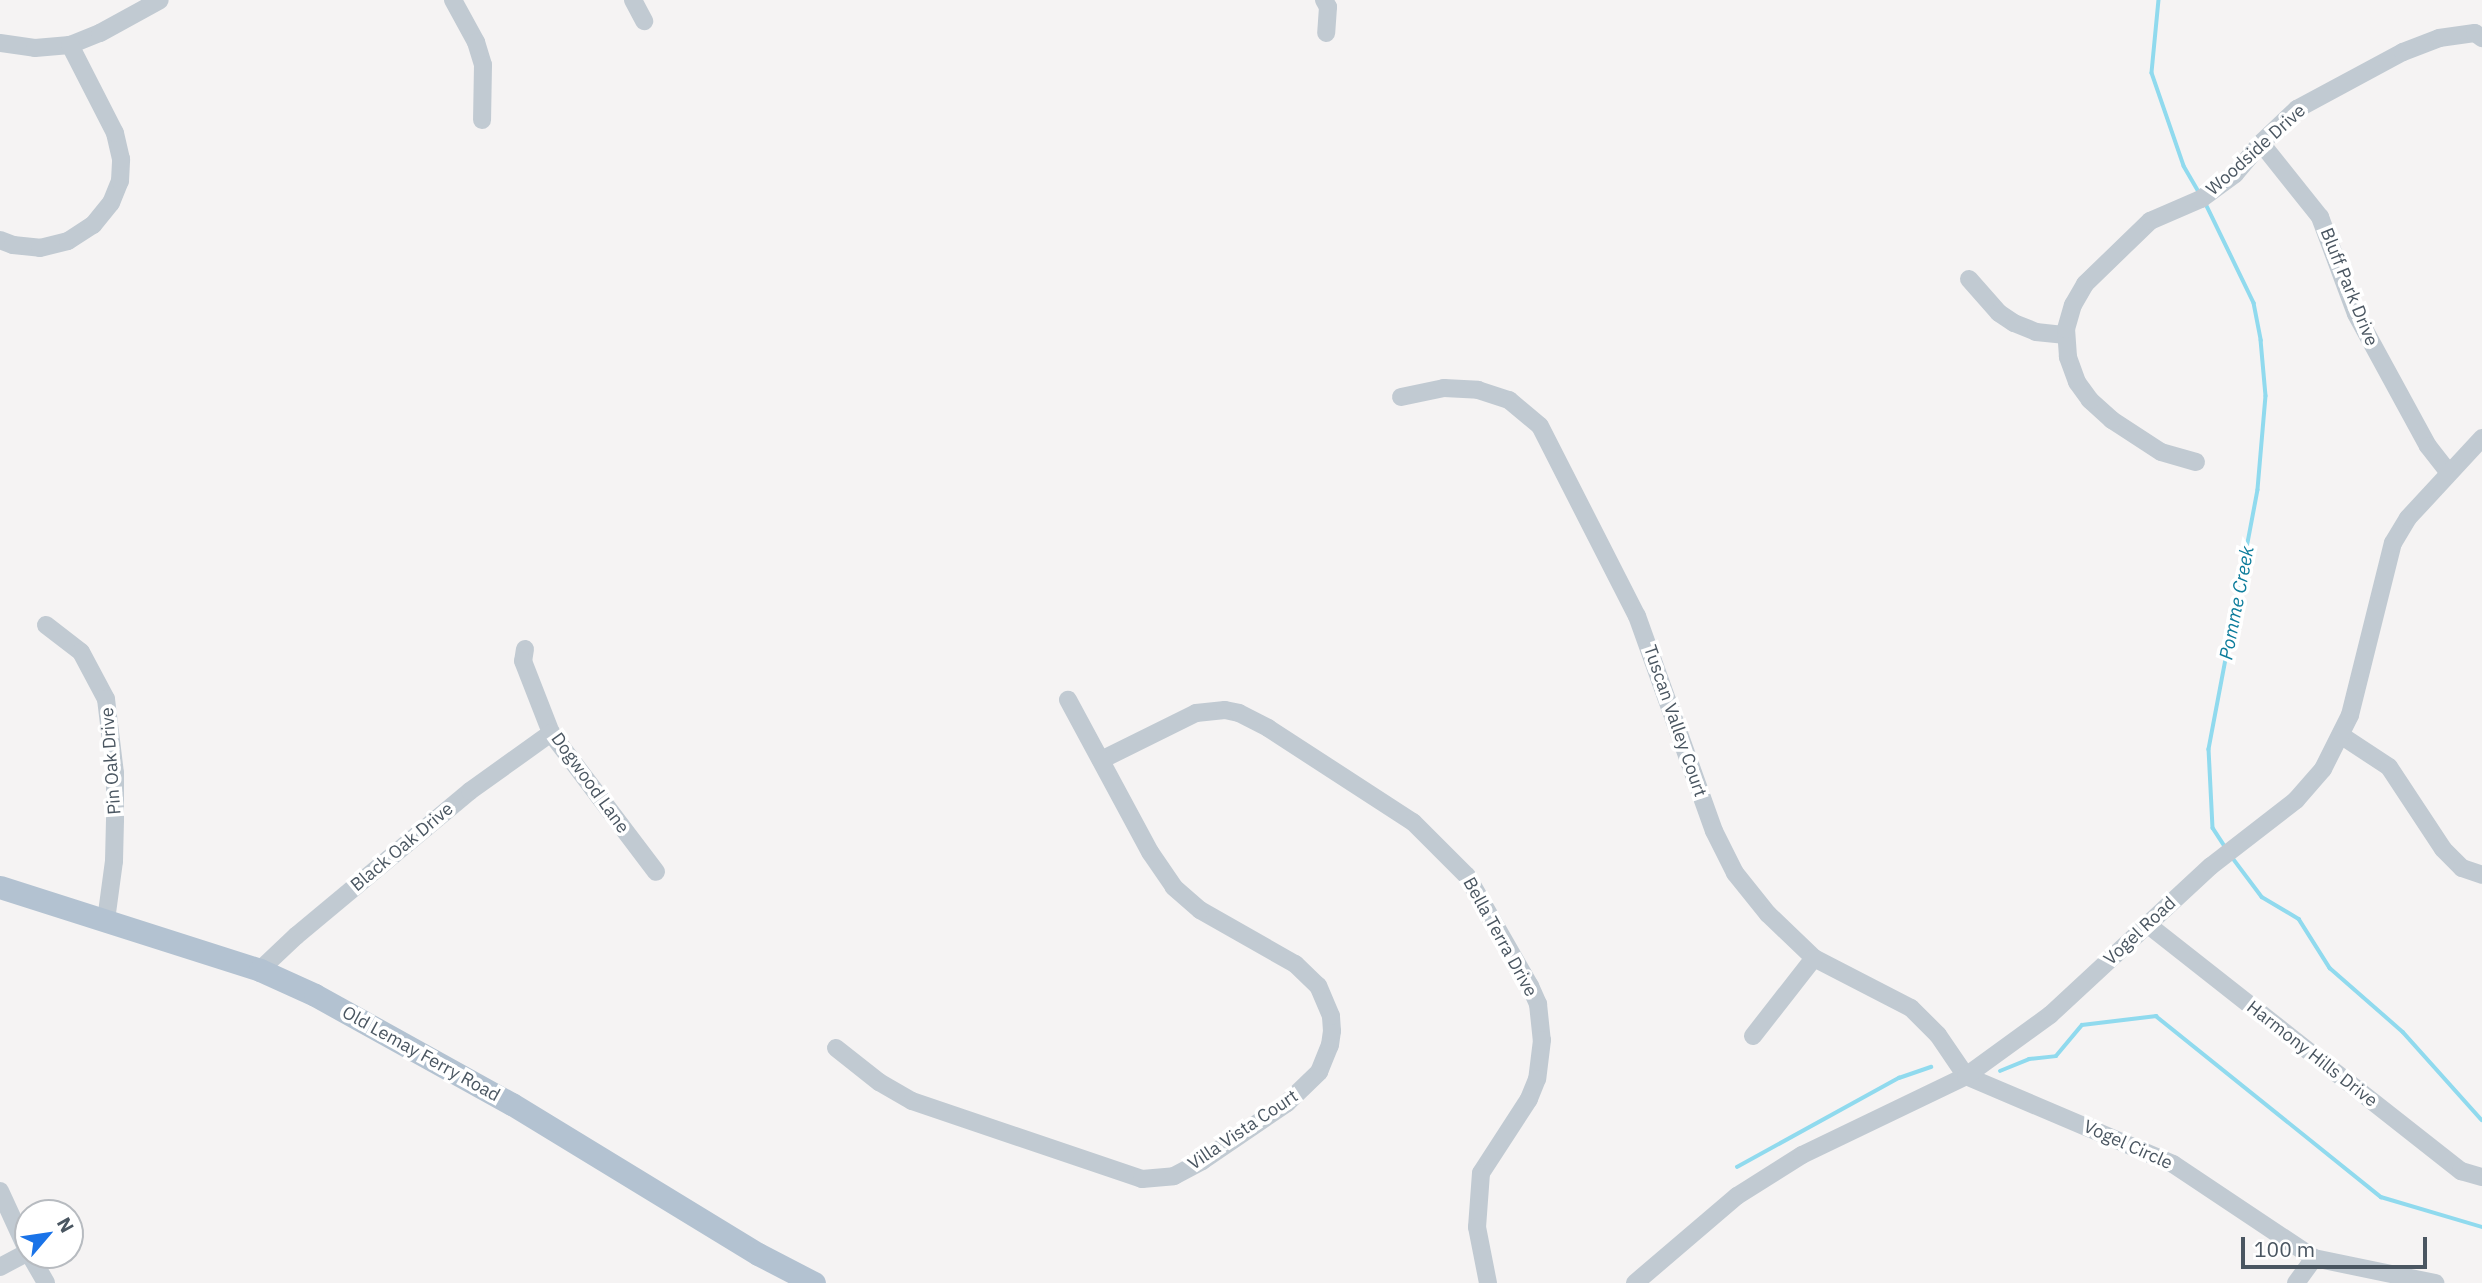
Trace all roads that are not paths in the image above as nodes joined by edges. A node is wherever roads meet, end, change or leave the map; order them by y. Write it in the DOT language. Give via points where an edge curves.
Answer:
graph roads {
  1 [pos="160,0"];
  2 [pos="453,0"];
  3 [pos="634,0"];
  4 [pos="1324,0"];
  5 [pos="644,21"];
  6 [pos="1326,33"];
  7 [pos="2482,38"];
  8 [pos="0,43"];
  9 [pos="71,45"];
  10 [pos="482,120"];
  11 [pos="2261,143"];
  12 [pos="0,240"];
  13 [pos="1969,279"];
  14 [pos="2066,335"];
  15 [pos="1401,397"];
  16 [pos="2482,438"];
  17 [pos="2196,462"];
  18 [pos="2448,472"];
  19 [pos="46,625"];
  20 [pos="525,649"];
  21 [pos="1068,700"];
  22 [pos="551,733"];
  23 [pos="2342,736"];
  24 [pos="1101,760"];
  25 [pos="656,872"];
  26 [pos="2482,875"];
  27 [pos="0,887"];
  28 [pos="106,920"];
  29 [pos="2147,923"];
  30 [pos="1814,958"];
  31 [pos="260,970"];
  32 [pos="1753,1036"];
  33 [pos="836,1048"];
  34 [pos="1966,1076"];
  35 [pos="2482,1177"];
  36 [pos="0,1191"];
  37 [pos="14,1221"];
  38 [pos="2314,1258"];
  39 [pos="814,1283"];
  40 [pos="1488,1283"];
  41 [pos="1635,1283"];
  42 [pos="2295,1283"];
  43 [pos="2435,1283"];
  1 -- 9 [label="street"];
  2 -- 10 [label="street" via="483,65"];
  3 -- 5 [label="street"];
  4 -- 6 [label="street" via="1328,7"];
  7 -- 11 [label="street, Woodside Drive" via="2475,33 2439,38 2403,52 2297,109"];
  8 -- 9 [label="street" via="35,48"];
  9 -- 12 [label="street" via="115,133 120,181 93,225 68,241 40,248"];
  11 -- 14 [label="street, Woodside Drive" via="2235,174 2201,199 2150,221 2085,284 2073,305"];
  11 -- 18 [label="street, Bluff Park Drive" via="2320,217 2356,314 2428,446"];
  13 -- 14 [label="street" via="2014,323 2036,332"];
  14 -- 17 [label="street, Woodside Drive" via="2077,382 2090,400 2161,452"];
  15 -- 30 [label="street, Tuscan Valley Court" via="1444,388 1478,390 1509,400 1540,426 1637,616 1714,831 1735,873 1768,914"];
  16 -- 18 [label="street, Vogel Road"];
  18 -- 23 [label="street, Vogel Road" via="2393,543"];
  19 -- 28 [label="street, Pin Oak Drive" via="81,652 106,699 116,820"];
  20 -- 22 [label="street, Dogwood Lane" via="523,661"];
  21 -- 24 [label="street, Villa Vista Court"];
  22 -- 25 [label="street, Dogwood Lane"];
  22 -- 31 [label="street, Black Oak Drive" via="470,791"];
  23 -- 26 [label="street" via="2389,767 2443,849 2462,869"];
  23 -- 29 [label="street, Vogel Road" via="2312,783"];
  24 -- 33 [label="street, Villa Vista Court" via="1174,887 1200,910 1295,964 1318,986 1332,1031 1325,1059 1310,1083 1188,1169 1174,1176 1142,1179 912,1101"];
  24 -- 40 [label="street, Bella Terra Drive" via="1196,713 1239,713 1405,817 1467,876 1530,986 1538,1004 1542,1040 1537,1079 1529,1099 1481,1173 1477,1227"];
  27 -- 28 [label="main road, Old Lemay Ferry Road"];
  28 -- 31 [label="main road, Old Lemay Ferry Road"];
  29 -- 34 [label="street, Vogel Road" via="2050,1015"];
  29 -- 35 [label="street, Harmony Hills Drive" via="2461,1171"];
  30 -- 32 [label="street"];
  30 -- 34 [label="street, Tuscan Valley Court" via="1911,1008 1938,1035"];
  31 -- 39 [label="main road, Old Lemay Ferry Road" via="414,1049"];
  34 -- 38 [label="street, Vogel Circle" via="2173,1164"];
  34 -- 41 [label="street, Vogel Road" via="1791,1162 1737,1196"];
  36 -- 37 [label="street"];
  38 -- 42 [label="street"];
  38 -- 43 [label="street, Vogel Circle"];
}
